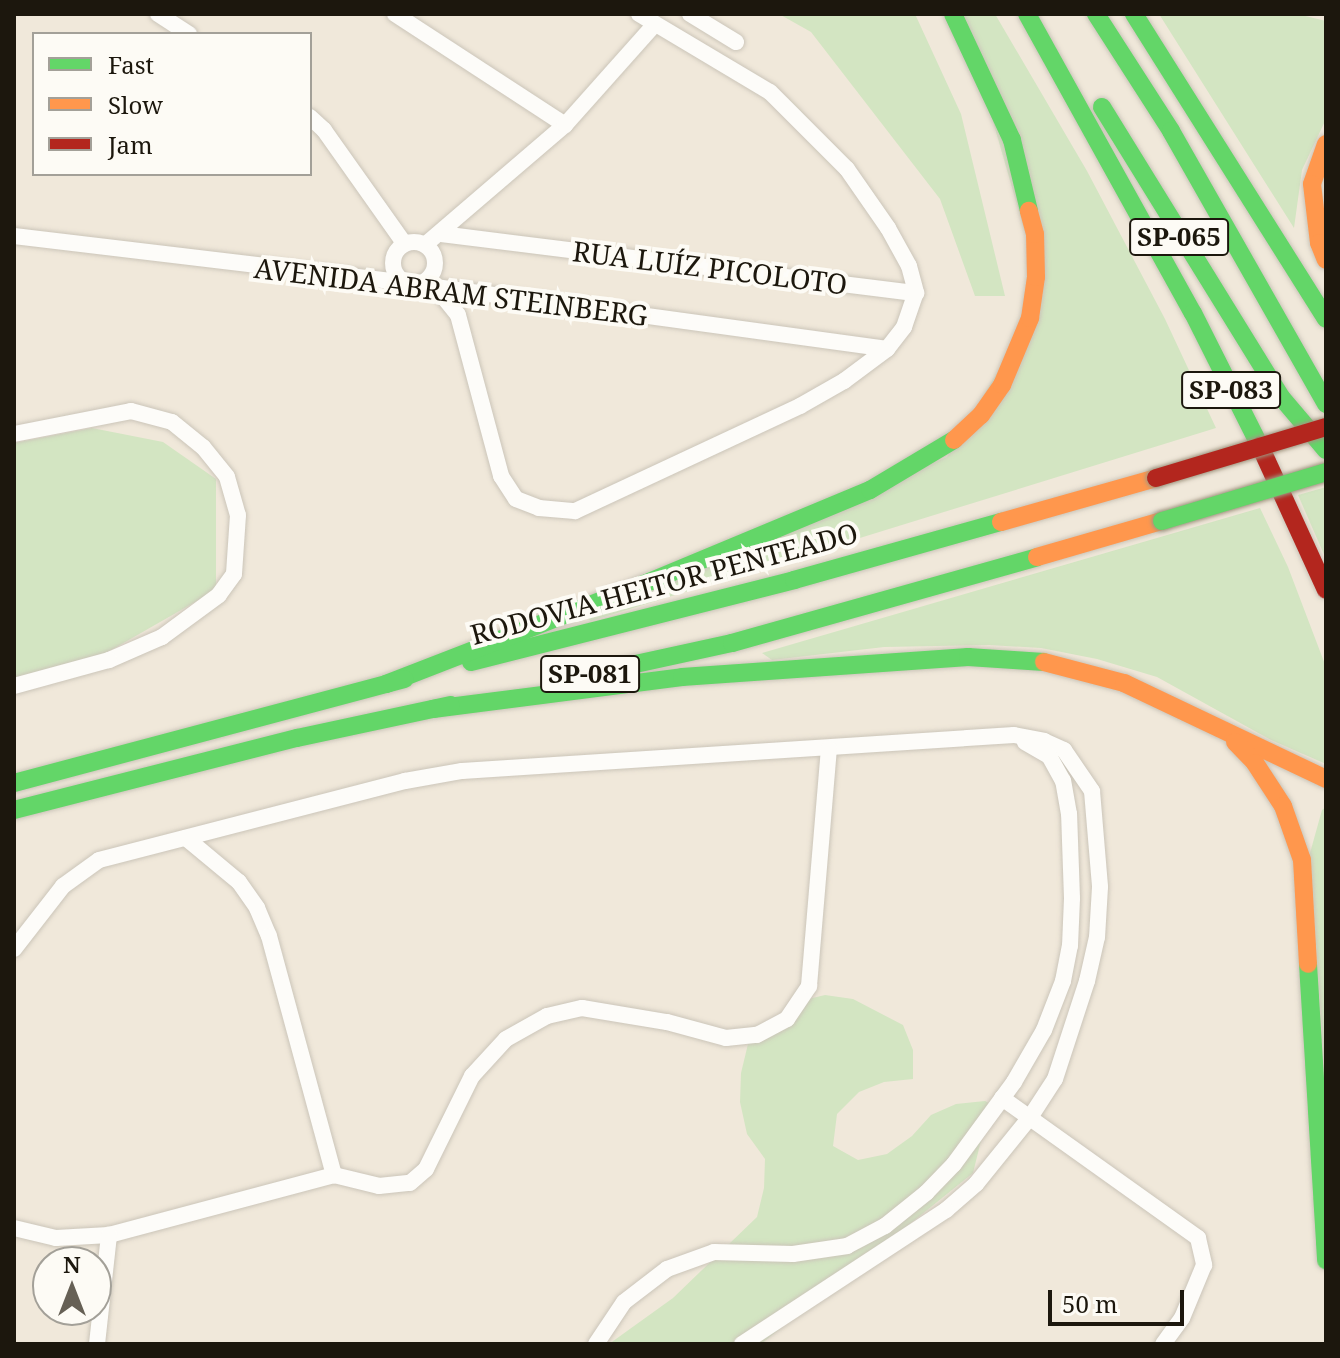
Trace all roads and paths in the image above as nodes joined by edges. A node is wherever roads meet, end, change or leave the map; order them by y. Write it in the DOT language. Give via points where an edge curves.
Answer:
graph roads {
  1 [pos="158,14"];
  2 [pos="395,14"];
  3 [pos="639,14"];
  4 [pos="690,14"];
  5 [pos="953,14"];
  6 [pos="1027,14"];
  7 [pos="1046,14"];
  8 [pos="1096,14"];
  9 [pos="1134,14"];
  10 [pos="655,24"];
  11 [pos="186,32"];
  12 [pos="736,42"];
  13 [pos="312,119"];
  14 [pos="565,125"];
  15 [pos="1326,144"];
  16 [pos="441,234"];
  17 [pos="14,236"];
  18 [pos="404,243"];
  19 [pos="426,244"];
  20 [pos="1326,260"];
  21 [pos="414,284"];
  22 [pos="437,289"];
  23 [pos="916,293"];
  24 [pos="1326,319"];
  25 [pos="887,349"];
  26 [pos="1326,404"];
  27 [pos="1326,427"];
  28 [pos="14,434"];
  29 [pos="1326,450"];
  30 [pos="1326,472"];
  31 [pos="1326,590"];
  32 [pos="386,684"];
  33 [pos="14,686"];
  34 [pos="433,709"];
  35 [pos="1209,722"];
  36 [pos="1014,735"];
  37 [pos="829,749"];
  38 [pos="1320,776"];
  39 [pos="14,783"];
  40 [pos="14,810"];
  41 [pos="186,838"];
  42 [pos="14,949"];
  43 [pos="1002,1098"];
  44 [pos="1031,1116"];
  45 [pos="334,1175"];
  46 [pos="14,1228"];
  47 [pos="109,1235"];
  48 [pos="1326,1260"];
  49 [pos="97,1344"];
  50 [pos="596,1344"];
  51 [pos="742,1344"];
  52 [pos="1163,1344"];
  1 -- 11 [label="street"];
  2 -- 14 [label="street"];
  3 -- 10 [label="street"];
  4 -- 12 [label="street"];
  5 -- 32 [label="main road" via="1012,140 1035,234 1030,318 1002,385 981,415 914,467 856,496"];
  6 -- 31 [label="main road, SP-083" via="1129,194 1288,501"];
  7 -- 29 [label="main road, SP-065" via="1181,241 1273,384"];
  8 -- 26 [label="main road, SP-083" via="1171,131"];
  9 -- 24 [label="main road, SP-065"];
  10 -- 14 [label="street"];
  10 -- 23 [label="street" via="770,92 847,169 888,228 909,266"];
  13 -- 18 [label="street"];
  14 -- 16 [label="street"];
  15 -- 20 [label="main road" via="1312,184"];
  16 -- 19 [label="street"];
  16 -- 23 [label="street, RUA LUÍZ PICOLOTO"];
  17 -- 21 [label="street, AVENIDA ABRAM STEINBERG"];
  18 -- 19 [label="street"];
  18 -- 21 [label="street" via="392,262 395,273"];
  19 -- 21 [label="street" via="436,263 433,274"];
  21 -- 22 [label="street, AVENIDA ABRAM STEINBERG"];
  22 -- 25 [label="street, AVENIDA ABRAM STEINBERG"];
  22 -- 25 [label="street" via="458,315 501,476 516,499 539,508 575,511 800,406"];
  23 -- 25 [label="street" via="904,327"];
  27 -- 32 [label="main road, RODOVIA HEITOR PENTEADO / SP-081, bridge" via="794,580"];
  28 -- 33 [label="street" via="131,411 172,422 203,447 227,477 238,515 238,544 234,574 219,595 162,637 109,660"];
  30 -- 34 [label="main road, SP-081, bridge" via="732,643"];
  32 -- 39 [label="main road, RODOVIA HEITOR PENTEADO / SP-081"];
  34 -- 35 [label="main road" via="682,677 968,657 1087,671"];
  34 -- 40 [label="main road, SP-081"];
  35 -- 38 [label="main road"];
  35 -- 48 [label="main road" via="1268,780 1302,860"];
  36 -- 37 [label="street"];
  36 -- 43 [label="street" via="1049,756 1063,781 1071,910 1063,981 1044,1030"];
  36 -- 44 [label="street" via="1064,750 1081,770 1092,791 1100,887 1097,937 1074,1029 1055,1079"];
  37 -- 41 [label="street" via="462,771"];
  37 -- 45 [label="street" via="809,986 787,1019 757,1035 726,1038 582,1008 547,1016 506,1039 472,1076 426,1169 410,1183 379,1186"];
  41 -- 42 [label="street" via="99,860 63,886"];
  41 -- 45 [label="street" via="239,882 257,908"];
  43 -- 44 [label="street"];
  43 -- 50 [label="street" via="954,1164 885,1226 847,1246 793,1254 714,1252 667,1269 624,1302"];
  44 -- 51 [label="street" via="976,1184 946,1210"];
  44 -- 52 [label="street" via="1198,1238 1204,1265 1182,1318"];
  45 -- 47 [label="street"];
  46 -- 47 [label="street" via="56,1238"];
  47 -- 49 [label="street"];
}
